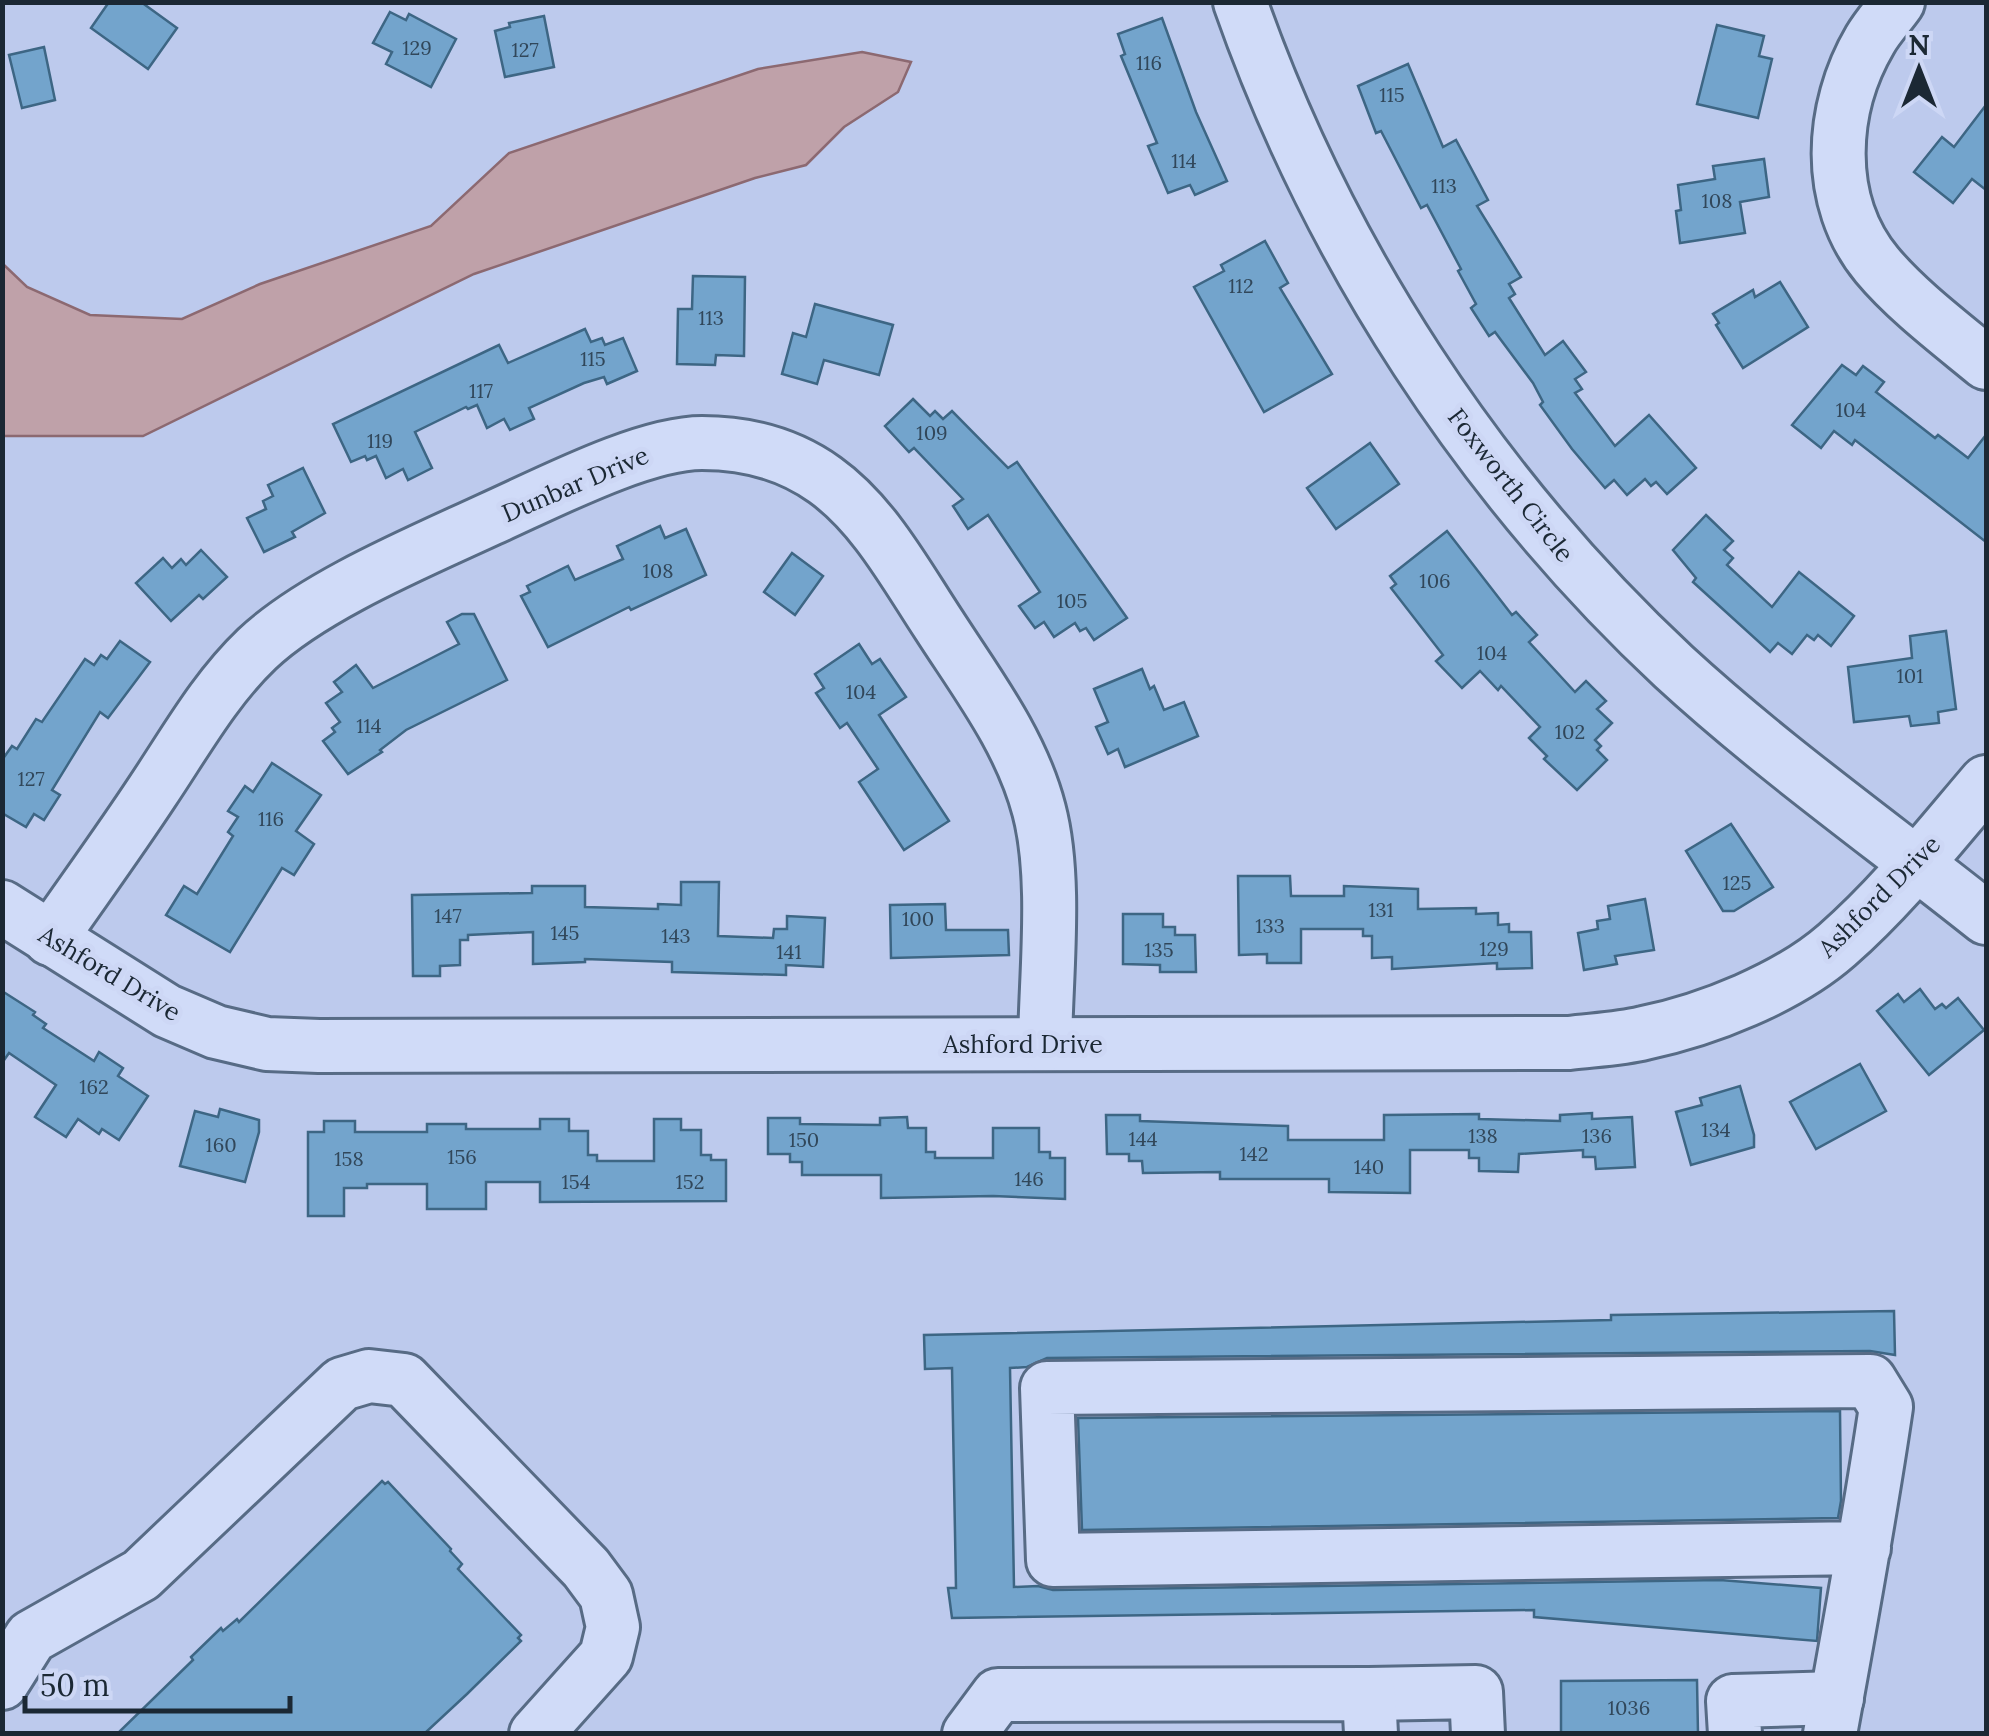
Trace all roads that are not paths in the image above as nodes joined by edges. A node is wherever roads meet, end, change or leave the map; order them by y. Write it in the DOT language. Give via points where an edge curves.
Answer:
graph roads {
  1 [pos="1240,2"];
  2 [pos="1898,2"];
  3 [pos="1986,363"];
  4 [pos="1986,782"];
  5 [pos="1916,862"];
  6 [pos="2,907"];
  7 [pos="1986,918"];
  8 [pos="50,939"];
  9 [pos="1045,1044"];
  10 [pos="1864,1548"];
  11 [pos="2,1683"];
  12 [pos="1370,1714"];
  13 [pos="1834,1716"];
  14 [pos="536,1734"];
  15 [pos="969,1734"];
  16 [pos="1478,1734"];
  17 [pos="1734,1734"];
  1 -- 5 [label="street, Foxworth Circle" via="1304,160 1371,286 1452,413 1527,513 1674,666 1795,772"];
  2 -- 3 [label="street" via="1855,69 1842,112 1842,198 1878,266"];
  4 -- 5 [label="street, Ashford Drive"];
  5 -- 7 [label="street, Foxworth Circle"];
  5 -- 9 [label="street, Ashford Drive" via="1816,960 1716,1012 1644,1034 1568,1043"];
  6 -- 8 [label="street, Ashford Drive"];
  8 -- 9 [label="street, Ashford Drive" via="168,1011 267,1044"];
  8 -- 9 [label="street, Dunbar Drive" via="222,686 303,614 436,544 660,448 749,446 800,465 854,504 1022,760 1047,864"];
  10 -- 10 [label="street" via="1886,1407 1870,1381 1047,1388 1053,1560"];
  10 -- 13 [label="street"];
  11 -- 14 [label="street" via="31,1637 142,1576 342,1384 368,1376 404,1380 606,1596 613,1627 606,1656"];
  12 -- 15 [label="street" via="998,1696"];
  12 -- 16 [label="street" via="1476,1692"];
  13 -- 17 [label="street" via="1733,1701"];
}
